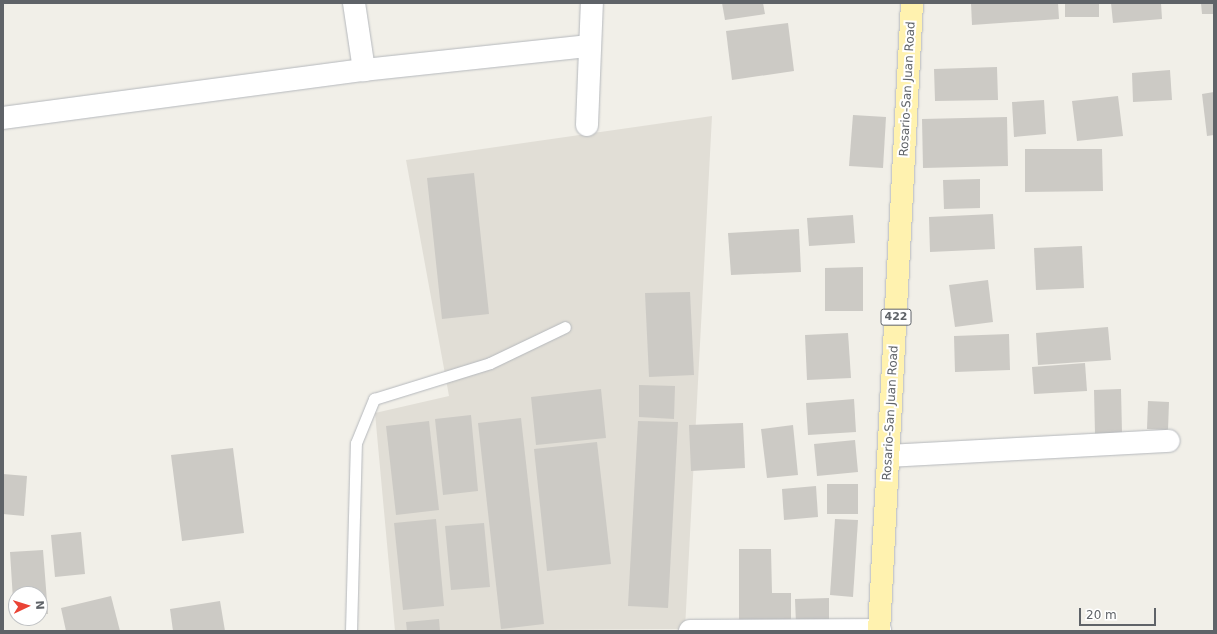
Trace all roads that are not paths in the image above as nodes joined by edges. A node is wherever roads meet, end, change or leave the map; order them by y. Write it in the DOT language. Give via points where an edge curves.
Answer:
graph roads {
  1 [pos="354,3"];
  2 [pos="592,3"];
  3 [pos="912,3"];
  4 [pos="588,46"];
  5 [pos="364,70"];
  6 [pos="3,118"];
  7 [pos="587,125"];
  8 [pos="564,327"];
  9 [pos="1169,441"];
  10 [pos="889,456"];
  11 [pos="351,631"];
  12 [pos="690,631"];
  13 [pos="880,631"];
  1 -- 5 [label="street"];
  2 -- 4 [label="street"];
  3 -- 10 [label="main road, Rosario-San Juan Road / 422"];
  4 -- 5 [label="street"];
  4 -- 7 [label="street"];
  5 -- 6 [label="street"];
  8 -- 11 [label="lane" via="490,363 374,399 356,443"];
  9 -- 10 [label="street"];
  10 -- 13 [label="main road, Rosario-San Juan Road / 422"];
  12 -- 13 [label="street"];
}
